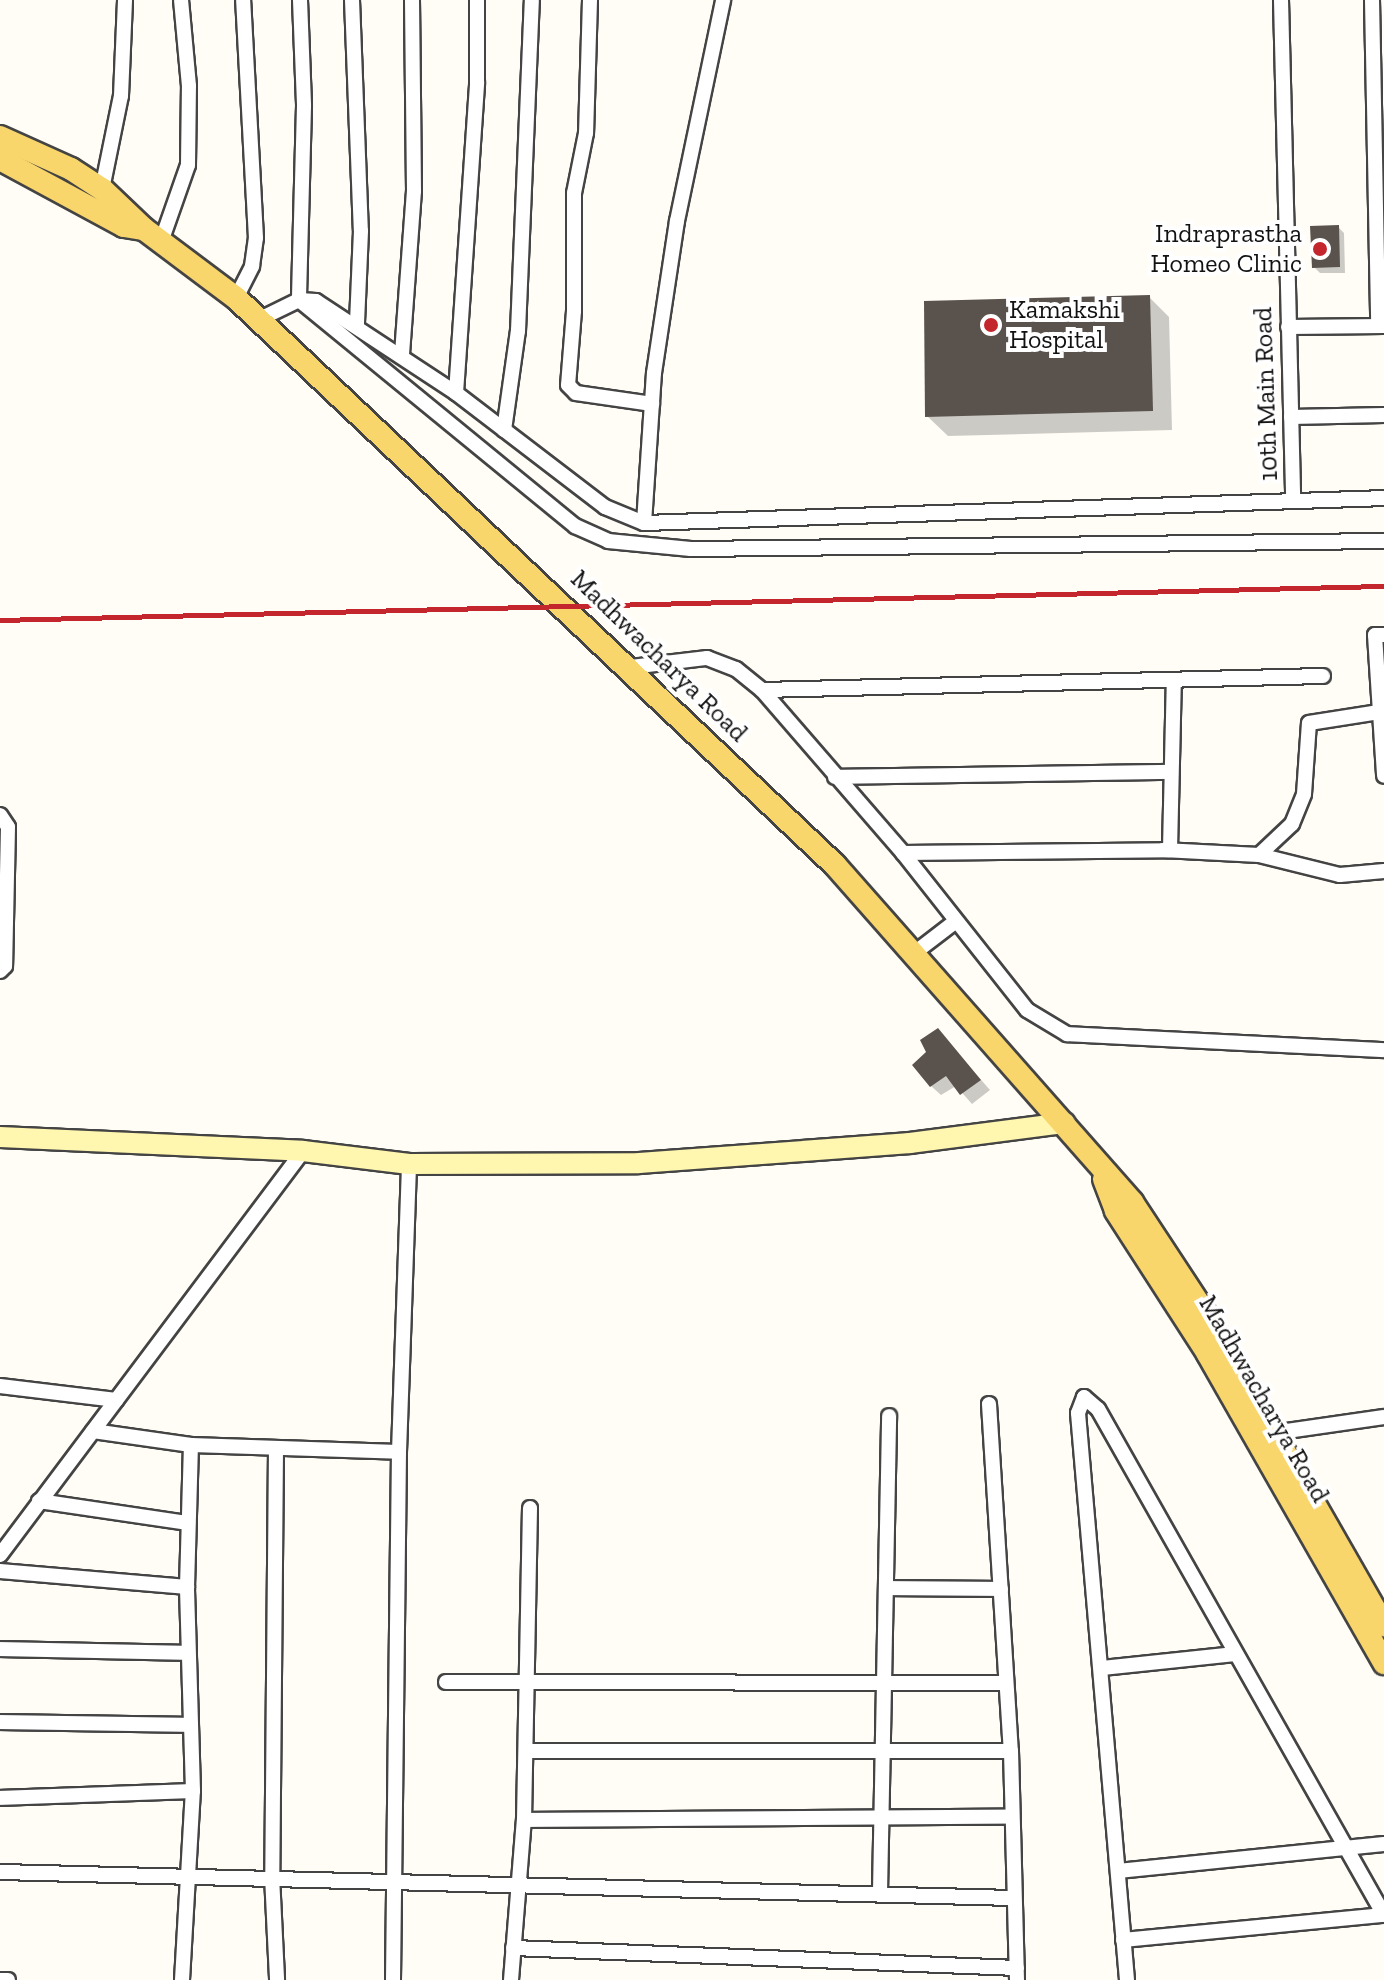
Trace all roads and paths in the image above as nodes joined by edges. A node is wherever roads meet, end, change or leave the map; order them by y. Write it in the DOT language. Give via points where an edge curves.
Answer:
graph roads {
  1 [pos="125,0"];
  2 [pos="181,0"];
  3 [pos="243,0"];
  4 [pos="300,0"];
  5 [pos="352,0"];
  6 [pos="412,0"];
  7 [pos="477,0"];
  8 [pos="532,0"];
  9 [pos="590,0"];
  10 [pos="723,0"];
  11 [pos="1281,0"];
  12 [pos="1372,0"];
  13 [pos="0,137"];
  14 [pos="0,159"];
  15 [pos="102,189"];
  16 [pos="152,235"];
  17 [pos="236,298"];
  18 [pos="299,300"];
  19 [pos="260,319"];
  20 [pos="357,324"];
  21 [pos="1381,326"];
  22 [pos="1288,327"];
  23 [pos="402,354"];
  24 [pos="456,393"];
  25 [pos="652,404"];
  26 [pos="1384,415"];
  27 [pos="1291,417"];
  28 [pos="504,430"];
  29 [pos="1293,498"];
  30 [pos="1384,498"];
  31 [pos="644,523"];
  32 [pos="1384,541"];
  33 [pos="1384,635"];
  34 [pos="631,667"];
  35 [pos="1323,676"];
  36 [pos="1174,680"];
  37 [pos="762,690"];
  38 [pos="1381,720"];
  39 [pos="1169,772"];
  40 [pos="1384,776"];
  41 [pos="835,777"];
  42 [pos="0,815"];
  43 [pos="1159,850"];
  44 [pos="903,853"];
  45 [pos="1259,855"];
  46 [pos="1384,871"];
  47 [pos="956,921"];
  48 [pos="913,954"];
  49 [pos="0,971"];
  50 [pos="1384,1050"];
  51 [pos="1065,1123"];
  52 [pos="0,1137"];
  53 [pos="303,1151"];
  54 [pos="1098,1163"];
  55 [pos="409,1164"];
  56 [pos="0,1386"];
  57 [pos="116,1400"];
  58 [pos="989,1404"];
  59 [pos="889,1416"];
  60 [pos="1384,1417"];
  61 [pos="93,1431"];
  62 [pos="1273,1433"];
  63 [pos="191,1445"];
  64 [pos="276,1449"];
  65 [pos="399,1452"];
  66 [pos="39,1501"];
  67 [pos="530,1508"];
  68 [pos="188,1523"];
  69 [pos="0,1555"];
  70 [pos="0,1571"];
  71 [pos="187,1587"];
  72 [pos="886,1588"];
  73 [pos="1001,1589"];
  74 [pos="1384,1625"];
  75 [pos="0,1649"];
  76 [pos="187,1653"];
  77 [pos="1235,1654"];
  78 [pos="1384,1663"];
  79 [pos="1102,1668"];
  80 [pos="446,1682"];
  81 [pos="528,1683"];
  82 [pos="1006,1683"];
  83 [pos="887,1684"];
  84 [pos="0,1722"];
  85 [pos="191,1725"];
  86 [pos="526,1751"];
  87 [pos="1011,1751"];
  88 [pos="885,1753"];
  89 [pos="193,1791"];
  90 [pos="0,1798"];
  91 [pos="1012,1817"];
  92 [pos="883,1819"];
  93 [pos="524,1820"];
  94 [pos="1384,1844"];
  95 [pos="1345,1847"];
  96 [pos="1118,1871"];
  97 [pos="0,1872"];
  98 [pos="189,1875"];
  99 [pos="272,1876"];
  100 [pos="394,1884"];
  101 [pos="515,1888"];
  102 [pos="880,1892"];
  103 [pos="1014,1898"];
  104 [pos="1384,1915"];
  105 [pos="1123,1940"];
  106 [pos="513,1948"];
  107 [pos="1017,1974"];
  108 [pos="0,1980"];
  109 [pos="8,1980"];
  110 [pos="182,1980"];
  111 [pos="277,1980"];
  112 [pos="393,1980"];
  113 [pos="511,1980"];
  114 [pos="1127,1980"];
  1 -- 15 [label="street" via="121,96"];
  2 -- 16 [label="street" via="189,86 188,165"];
  3 -- 17 [label="street" via="256,238 252,266"];
  4 -- 18 [label="street" via="304,106"];
  5 -- 20 [label="street" via="361,231"];
  6 -- 23 [label="street" via="414,191"];
  7 -- 24 [label="street" via="477,82"];
  8 -- 28 [label="street" via="518,331"];
  9 -- 25 [label="street" via="586,133 574,193 568,385 576,393"];
  10 -- 25 [label="street" via="677,221"];
  11 -- 22 [label="street, 10th Main Road"];
  12 -- 21 [label="street"];
  13 -- 15 [label="main road, Madhwacharya Road"];
  14 -- 16 [label="main road, Madhwacharya Road" via="124,226"];
  15 -- 16 [label="main road, Madhwacharya Road"];
  16 -- 17 [label="main road, Madhwacharya Road"];
  17 -- 19 [label="main road, Madhwacharya Road"];
  18 -- 19 [label="street"];
  18 -- 20 [label="street" via="316,301"];
  18 -- 32 [label="street" via="564,518 608,541 691,549"];
  19 -- 34 [label="main road, Madhwacharya Road"];
  20 -- 23 [label="street"];
  21 -- 22 [label="street"];
  22 -- 27 [label="street, 10th Main Road"];
  23 -- 24 [label="street"];
  24 -- 28 [label="street"];
  25 -- 31 [label="street"];
  26 -- 27 [label="street"];
  27 -- 29 [label="street, 10th Main Road"];
  28 -- 31 [label="street" via="605,507"];
  29 -- 30 [label="street"];
  29 -- 31 [label="street"];
  33 -- 38 [label="street" via="1375,635"];
  34 -- 37 [label="street" via="707,658 736,669"];
  34 -- 48 [label="main road, Madhwacharya Road" via="835,865"];
  35 -- 36 [label="street"];
  36 -- 37 [label="street"];
  36 -- 39 [label="street"];
  37 -- 41 [label="street"];
  38 -- 40 [label="street"];
  38 -- 45 [label="street" via="1309,723 1304,794 1292,824"];
  39 -- 41 [label="street"];
  39 -- 43 [label="street" via="1170,850"];
  41 -- 44 [label="street"];
  42 -- 49 [label="street" via="8,827 5,966"];
  43 -- 44 [label="street"];
  43 -- 45 [label="street"];
  44 -- 47 [label="street"];
  45 -- 46 [label="street" via="1340,875"];
  47 -- 48 [label="street"];
  47 -- 50 [label="street" via="1027,1010 1067,1034"];
  48 -- 51 [label="main road, Madhwacharya Road"];
  51 -- 54 [label="main road, Madhwacharya Road"];
  51 -- 55 [label="street" via="910,1143 639,1163"];
  52 -- 53 [label="street"];
  53 -- 55 [label="street"];
  53 -- 57 [label="street"];
  54 -- 62 [label="main road, Madhwacharya Road" via="1132,1202 1197,1301"];
  54 -- 78 [label="main road, Madhwacharya Road" via="1116,1211 1208,1354"];
  55 -- 65 [label="street"];
  56 -- 57 [label="street"];
  57 -- 61 [label="street"];
  58 -- 73 [label="street"];
  59 -- 72 [label="street"];
  60 -- 62 [label="street"];
  61 -- 63 [label="street"];
  61 -- 66 [label="street"];
  62 -- 74 [label="main road, Madhwacharya Road"];
  63 -- 64 [label="street"];
  63 -- 68 [label="street"];
  64 -- 65 [label="street"];
  64 -- 99 [label="street"];
  65 -- 100 [label="street"];
  66 -- 68 [label="street"];
  66 -- 69 [label="street"];
  67 -- 81 [label="street"];
  68 -- 71 [label="street"];
  70 -- 71 [label="street"];
  71 -- 76 [label="street"];
  72 -- 73 [label="street"];
  72 -- 83 [label="street"];
  73 -- 82 [label="street"];
  75 -- 76 [label="street"];
  76 -- 85 [label="street"];
  77 -- 79 [label="street"];
  77 -- 79 [label="street" via="1098,1409 1084,1397 1078,1413"];
  77 -- 95 [label="street"];
  79 -- 96 [label="street"];
  80 -- 81 [label="street"];
  81 -- 83 [label="street"];
  81 -- 86 [label="street"];
  82 -- 83 [label="street"];
  82 -- 87 [label="street"];
  83 -- 88 [label="street"];
  84 -- 85 [label="street"];
  85 -- 89 [label="street"];
  86 -- 88 [label="street"];
  86 -- 93 [label="street"];
  87 -- 88 [label="street"];
  87 -- 91 [label="street"];
  88 -- 92 [label="street"];
  89 -- 90 [label="street"];
  89 -- 98 [label="street"];
  91 -- 92 [label="street"];
  91 -- 103 [label="street"];
  92 -- 93 [label="street"];
  92 -- 102 [label="street"];
  93 -- 101 [label="street"];
  94 -- 95 [label="street"];
  95 -- 96 [label="street"];
  95 -- 104 [label="street"];
  96 -- 105 [label="street"];
  97 -- 98 [label="street"];
  98 -- 99 [label="street"];
  98 -- 110 [label="street"];
  99 -- 100 [label="street"];
  99 -- 111 [label="street"];
  100 -- 101 [label="street"];
  100 -- 112 [label="street"];
  101 -- 102 [label="street"];
  101 -- 106 [label="street"];
  102 -- 103 [label="street"];
  103 -- 107 [label="street"];
  104 -- 105 [label="street"];
  105 -- 114 [label="street"];
  106 -- 107 [label="street"];
  106 -- 113 [label="street"];
  108 -- 109 [label="street"];
}
